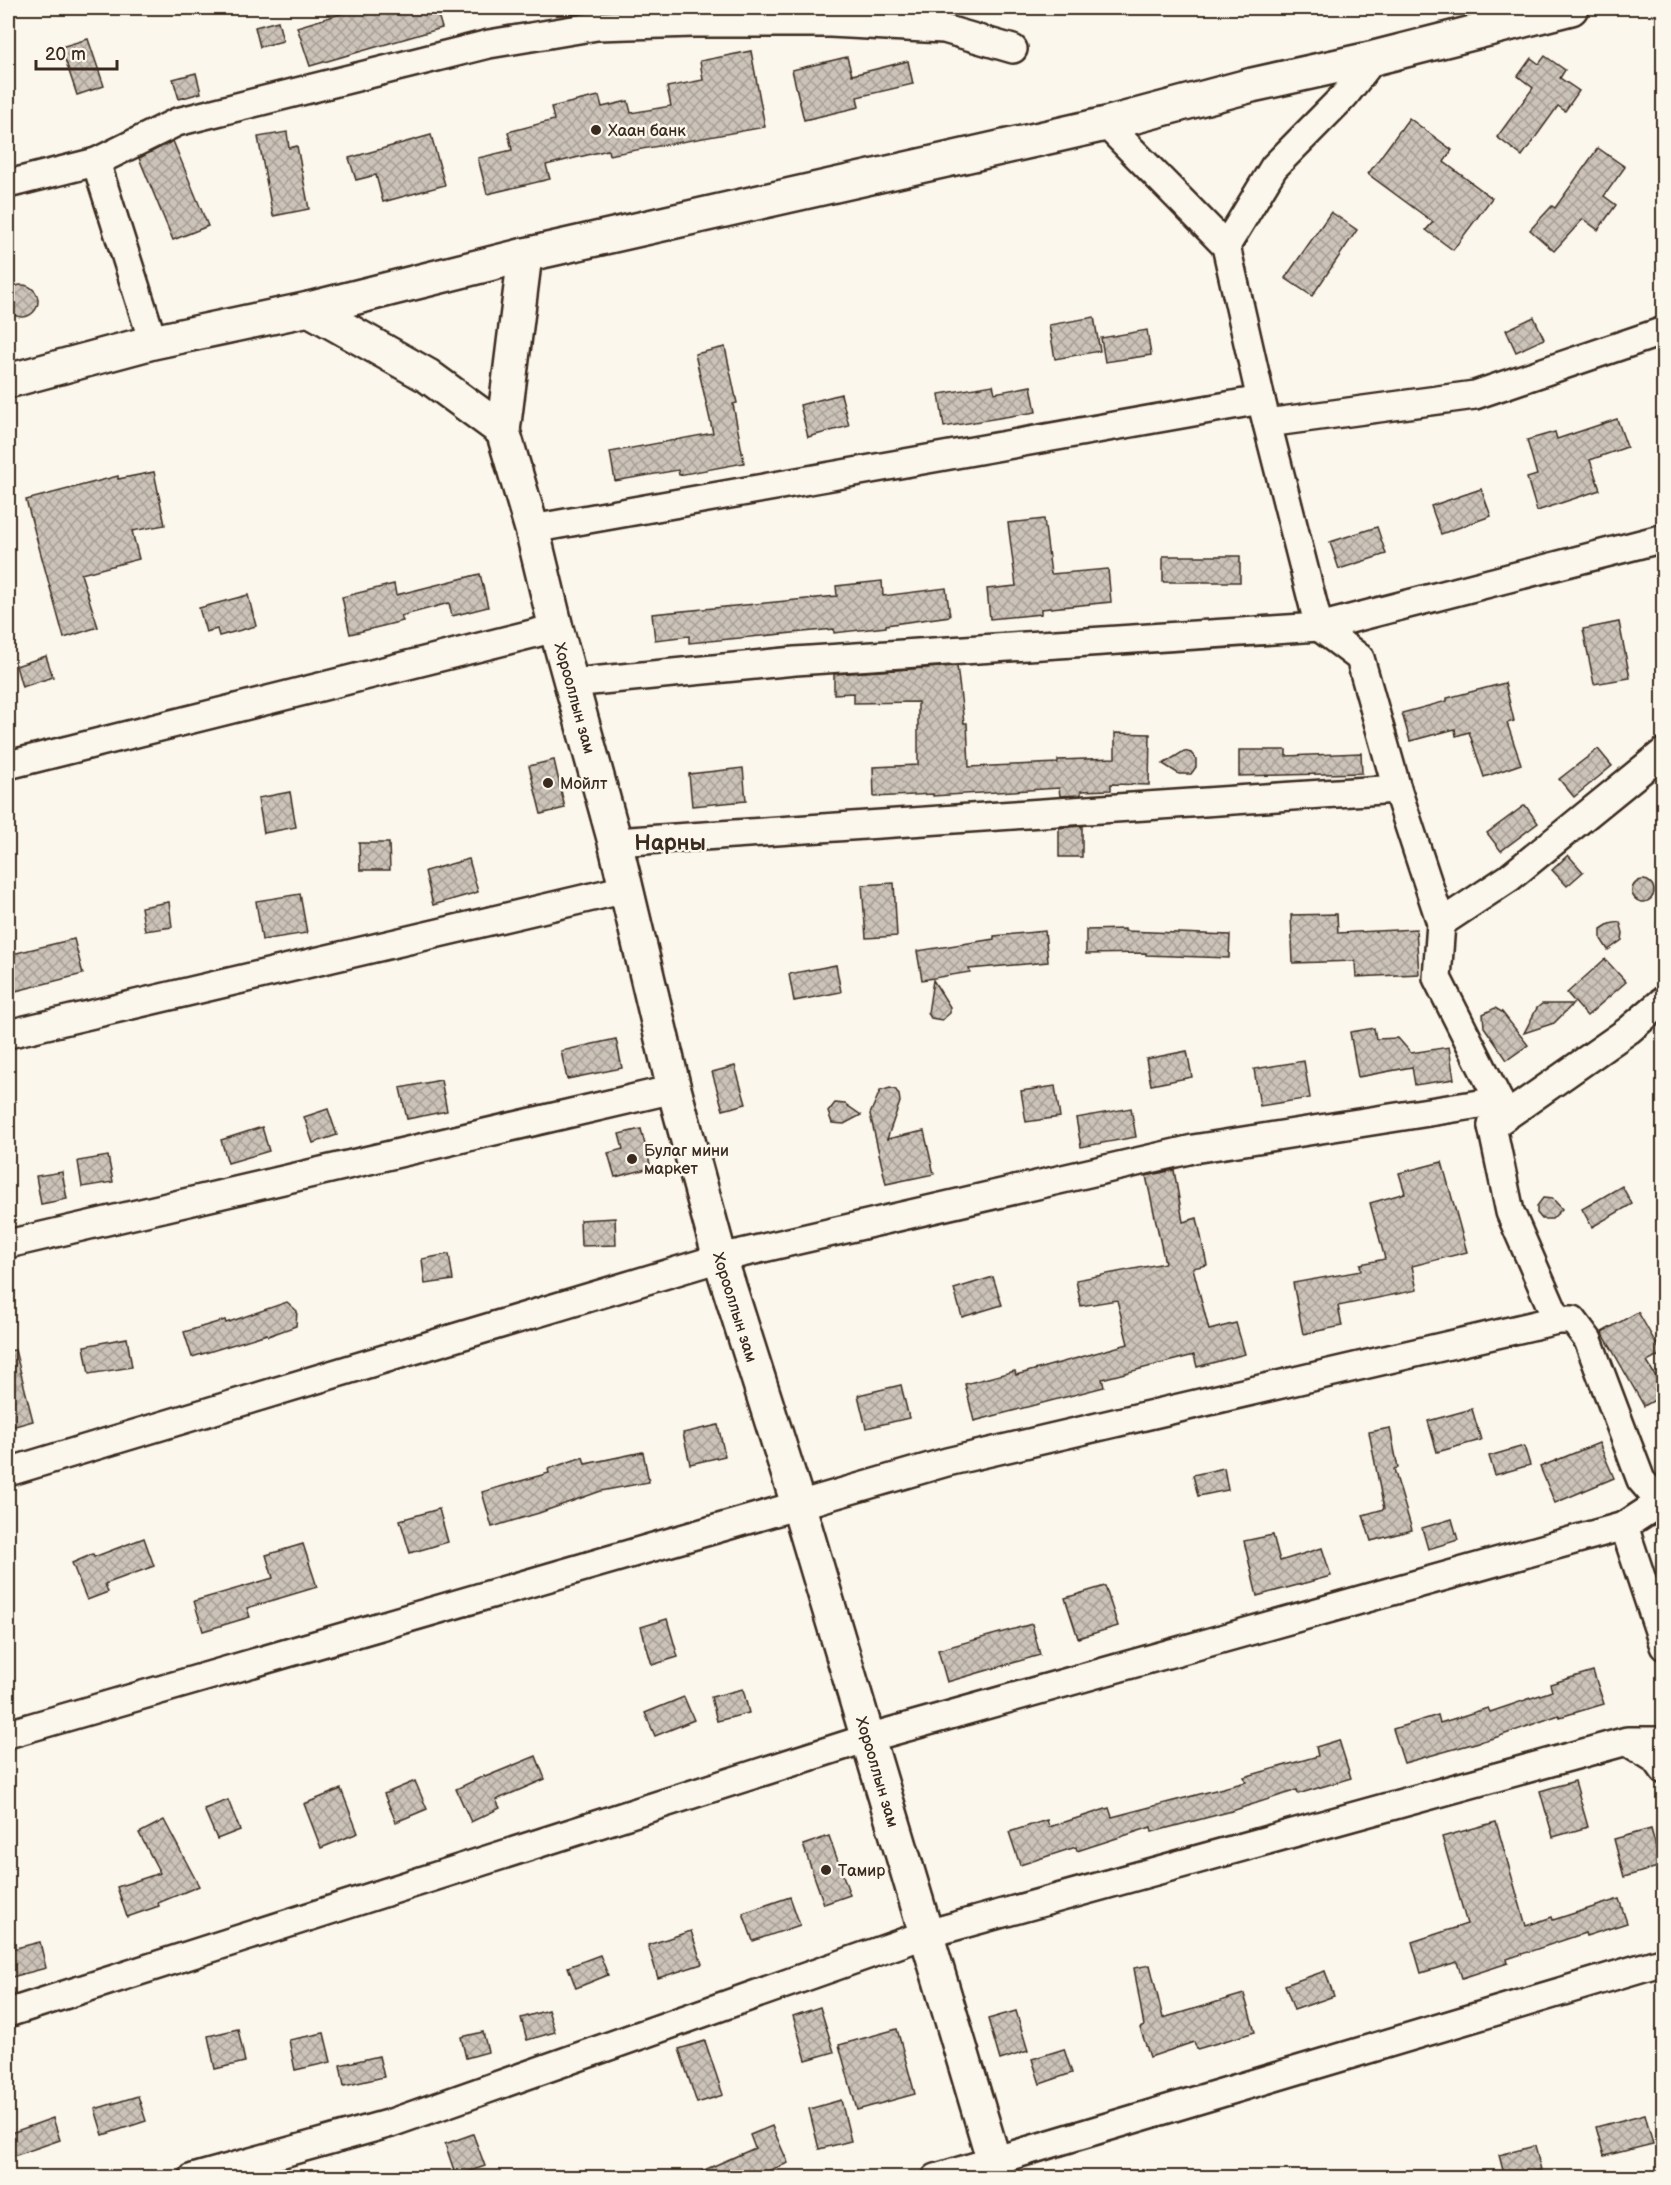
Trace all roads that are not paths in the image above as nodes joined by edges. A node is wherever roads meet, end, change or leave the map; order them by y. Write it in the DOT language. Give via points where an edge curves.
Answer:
graph roads {
  1 [pos="1571,8"];
  2 [pos="1013,50"];
  3 [pos="1374,58"];
  4 [pos="1106,124"];
  5 [pos="96,162"];
  6 [pos="8,184"];
  7 [pos="1226,246"];
  8 [pos="525,255"];
  9 [pos="309,309"];
  10 [pos="1664,331"];
  11 [pos="153,342"];
  12 [pos="8,381"];
  13 [pos="1264,412"];
  14 [pos="502,430"];
  15 [pos="532,529"];
  16 [pos="1664,538"];
  17 [pos="1319,627"];
  18 [pos="556,628"];
  19 [pos="571,683"];
  20 [pos="1664,752"];
  21 [pos="8,765"];
  22 [pos="1397,789"];
  23 [pos="615,842"];
  24 [pos="627,889"];
  25 [pos="1441,923"];
  26 [pos="1664,1000"];
  27 [pos="8,1034"];
  28 [pos="674,1089"];
  29 [pos="1495,1113"];
  30 [pos="8,1244"];
  31 [pos="720,1258"];
  32 [pos="1557,1320"];
  33 [pos="8,1472"];
  34 [pos="1662,1501"];
  35 [pos="798,1504"];
  36 [pos="1624,1526"];
  37 [pos="1664,1646"];
  38 [pos="8,1734"];
  39 [pos="868,1738"];
  40 [pos="1664,1741"];
  41 [pos="1627,1742"];
  42 [pos="1664,1770"];
  43 [pos="927,1934"];
  44 [pos="1664,1961"];
  45 [pos="8,2013"];
  46 [pos="996,2169"];
  47 [pos="193,2178"];
  48 [pos="936,2178"];
  1 -- 3 [label="street"];
  2 -- 5 [label="street" via="944,29 830,23 597,26 489,44 177,122"];
  3 -- 4 [label="street"];
  3 -- 7 [label="street" via="1345,95 1274,167"];
  4 -- 7 [label="street"];
  4 -- 8 [label="street"];
  5 -- 6 [label="street"];
  5 -- 11 [label="street"];
  7 -- 13 [label="street"];
  8 -- 9 [label="street"];
  8 -- 14 [label="street, Хорооллын зам"];
  9 -- 11 [label="street"];
  9 -- 14 [label="street" via="428,376"];
  10 -- 13 [label="street" via="1476,395"];
  11 -- 12 [label="street"];
  13 -- 15 [label="street"];
  13 -- 17 [label="street"];
  14 -- 15 [label="street, Хорооллын зам"];
  15 -- 18 [label="street, Хорооллын зам"];
  16 -- 17 [label="street"];
  17 -- 19 [label="street" via="795,661"];
  17 -- 22 [label="street" via="1360,658"];
  18 -- 19 [label="street, Хорооллын зам"];
  18 -- 21 [label="street"];
  19 -- 23 [label="street, Хорооллын зам"];
  20 -- 25 [label="street" via="1509,878"];
  22 -- 23 [label="street"];
  22 -- 25 [label="street"];
  23 -- 24 [label="street, Хорооллын зам"];
  24 -- 27 [label="street"];
  24 -- 28 [label="street, Хорооллын зам"];
  25 -- 29 [label="street" via="1437,978"];
  26 -- 29 [label="street" via="1629,1030"];
  28 -- 30 [label="street"];
  28 -- 31 [label="street, Хорооллын зам"];
  29 -- 31 [label="street" via="1193,1149"];
  29 -- 32 [label="street" via="1510,1212"];
  31 -- 33 [label="street"];
  31 -- 35 [label="street, Хорооллын зам"];
  32 -- 34 [label="street" via="1573,1320 1588,1340 1641,1480"];
  32 -- 35 [label="street" via="947,1462"];
  34 -- 36 [label="street"];
  35 -- 38 [label="street"];
  35 -- 39 [label="street, Хорооллын зам"];
  36 -- 37 [label="street"];
  36 -- 39 [label="street"];
  39 -- 43 [label="street, Хорооллын зам"];
  39 -- 45 [label="street"];
  40 -- 41 [label="street"];
  41 -- 42 [label="street" via="1658,1760"];
  41 -- 43 [label="street"];
  43 -- 46 [label="street, Хорооллын зам"];
  43 -- 47 [label="street" via="391,2123"];
  44 -- 46 [label="street"];
  46 -- 48 [label="street"];
}
